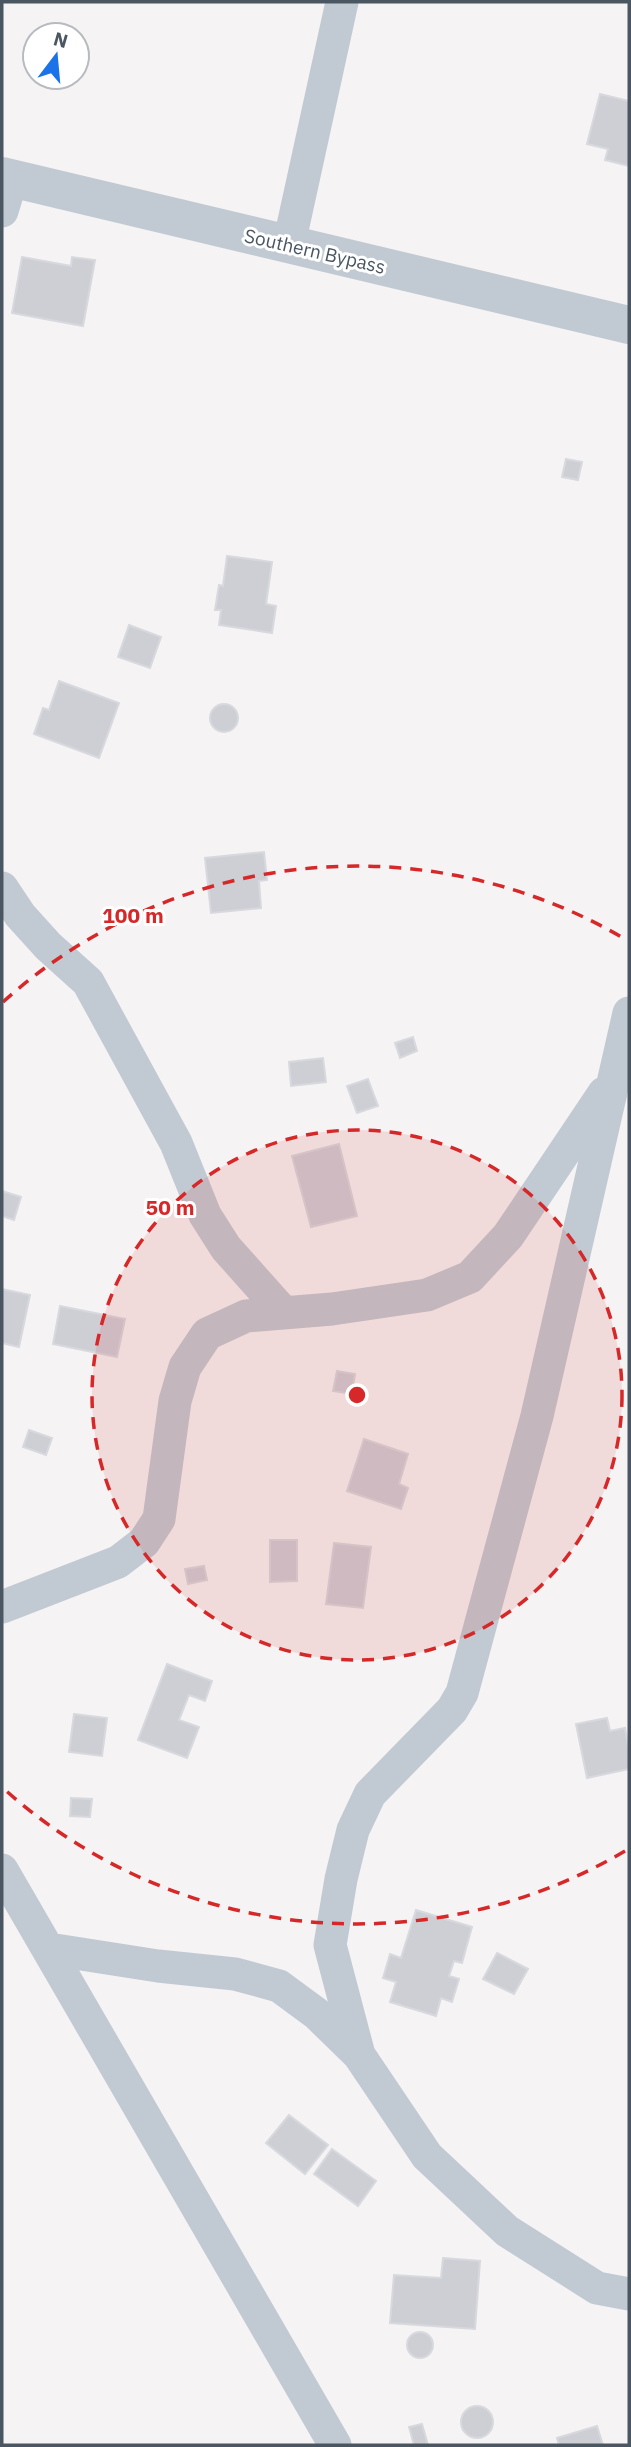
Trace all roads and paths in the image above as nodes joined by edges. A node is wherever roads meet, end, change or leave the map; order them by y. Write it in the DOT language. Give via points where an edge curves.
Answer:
graph roads {
  1 [pos="342,2"];
  2 [pos="5,188"];
  3 [pos="289,244"];
  4 [pos="629,325"];
  5 [pos="2,888"];
  6 [pos="629,1013"];
  7 [pos="615,1076"];
  8 [pos="284,1313"];
  9 [pos="2,1607"];
  10 [pos="2,1870"];
  11 [pos="49,1949"];
  12 [pos="359,2055"];
  13 [pos="629,2294"];
  14 [pos="335,2445"];
  1 -- 3 [label="street"];
  2 -- 3 [label="street, Southern Bypass"];
  3 -- 4 [label="street, Southern Bypass"];
  5 -- 8 [label="street" via="48,946 88,982 176,1143 205,1215 226,1248"];
  6 -- 7 [label="street"];
  7 -- 8 [label="street" via="508,1236 470,1277 427,1296"];
  7 -- 12 [label="street" via="537,1416 462,1693 452,1710 370,1794 353,1830 330,1945"];
  8 -- 9 [label="street" via="246,1316 207,1334 185,1367 175,1401 159,1518 144,1542 118,1562"];
  10 -- 11 [label="street"];
  11 -- 12 [label="street" via="235,1973 279,1986 317,2014"];
  11 -- 14 [label="street"];
  12 -- 13 [label="street" via="427,2157 507,2231 597,2288"];
}
